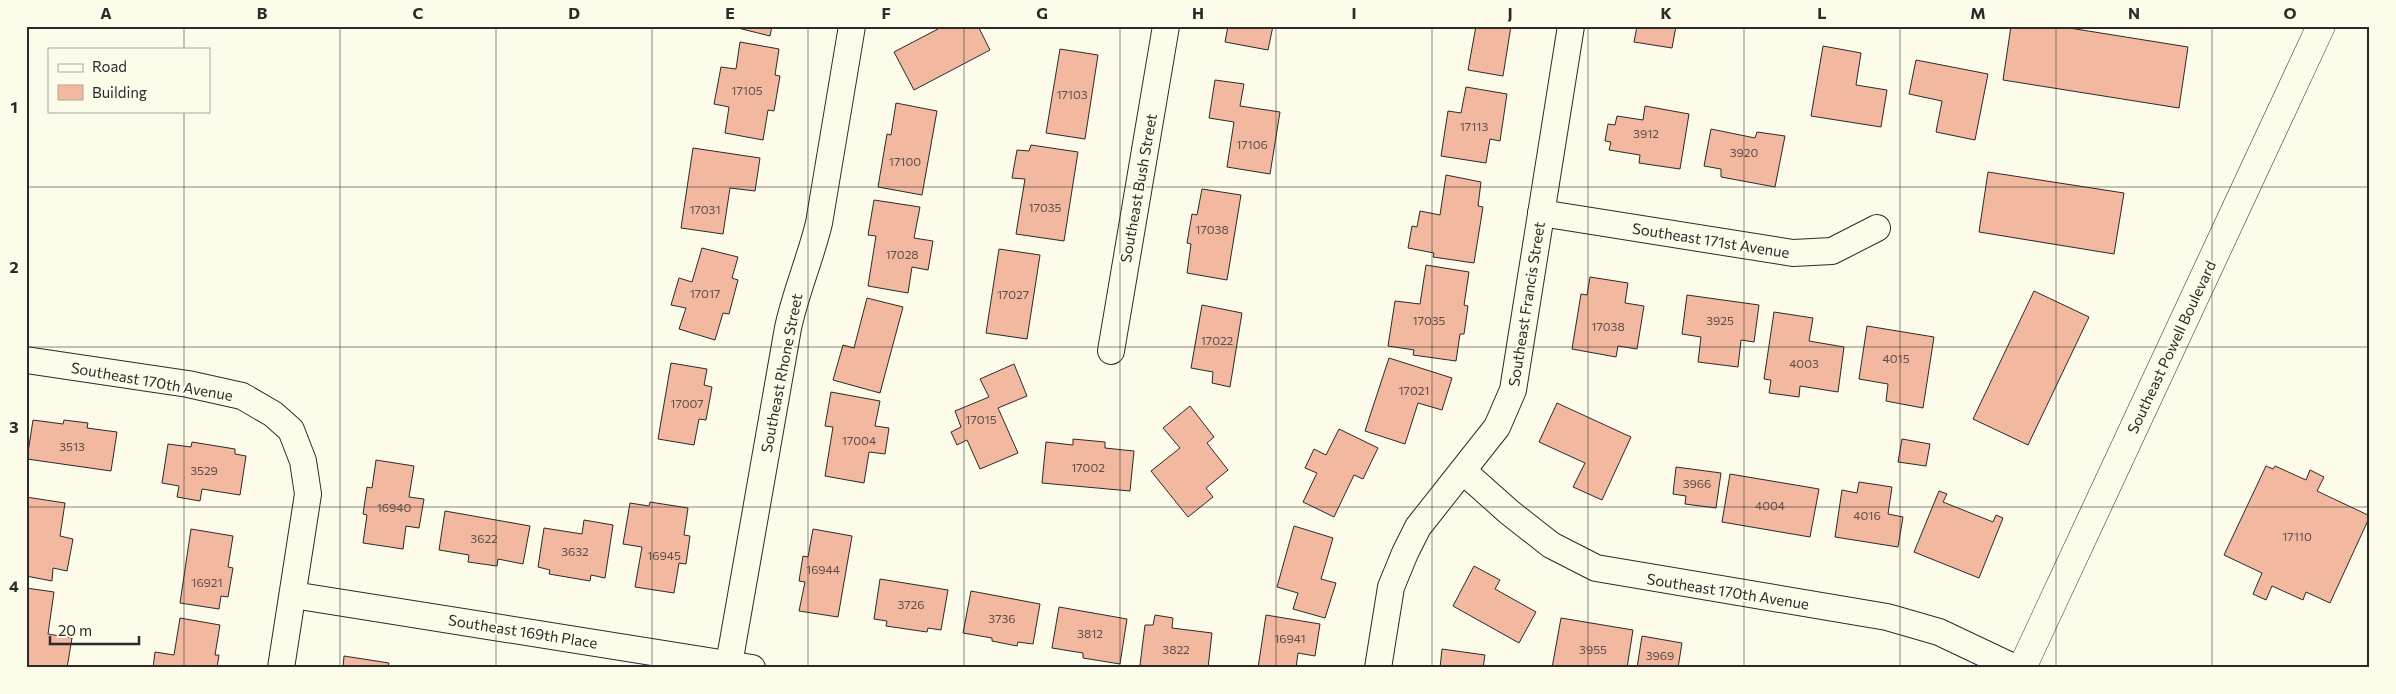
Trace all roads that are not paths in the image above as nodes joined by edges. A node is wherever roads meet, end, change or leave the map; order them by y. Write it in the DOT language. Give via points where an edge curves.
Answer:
graph roads {
  1 [pos="852,26"];
  2 [pos="1166,26"];
  3 [pos="1571,26"];
  4 [pos="2321,26"];
  5 [pos="1541,213"];
  6 [pos="1877,228"];
  7 [pos="1111,350"];
  8 [pos="26,360"];
  9 [pos="1463,471"];
  10 [pos="293,596"];
  11 [pos="741,666"];
  12 [pos="281,668"];
  13 [pos="1378,668"];
  14 [pos="2014,668"];
  15 [pos="2022,668"];
  1 -- 11 [label="street, Southeast Rhone Street" via="819,224 796,292 788,328"];
  2 -- 7 [label="street, Southeast Bush Street"];
  3 -- 5 [label="street, Southeast Francis Street"];
  4 -- 15 [label="main road, Southeast Powell Boulevard"];
  5 -- 6 [label="street, Southeast 171st Avenue" via="1793,253 1832,250"];
  5 -- 9 [label="street, Southeast Francis Street" via="1513,390 1497,427"];
  8 -- 10 [label="street, Southeast 170th Avenue" via="188,384 242,396 273,414 291,430 303,461 308,494"];
  9 -- 13 [label="street, Southeast Francis Street" via="1418,526 1405,553 1391,587"];
  9 -- 14 [label="street, Southeast 170th Avenue" via="1551,545 1596,568 1887,617 1939,632"];
  10 -- 11 [label="street, Southeast 169th Place"];
  10 -- 12 [label="street, Southeast 170th Avenue"];
}
